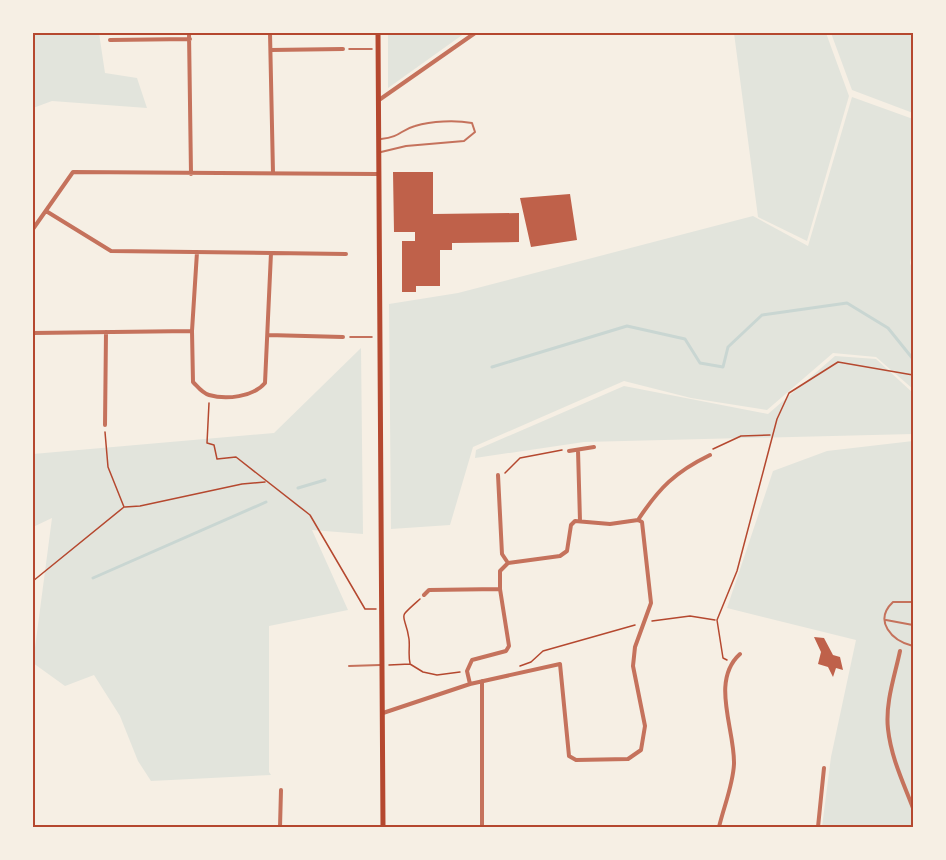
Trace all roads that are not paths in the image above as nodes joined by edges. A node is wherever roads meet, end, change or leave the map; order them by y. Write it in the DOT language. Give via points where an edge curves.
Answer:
graph roads {
  1 [pos="189,33"];
  2 [pos="270,33"];
  3 [pos="378,33"];
  4 [pos="475,33"];
  5 [pos="190,39"];
  6 [pos="110,40"];
  7 [pos="343,49"];
  8 [pos="271,50"];
  9 [pos="379,100"];
  10 [pos="378,139"];
  11 [pos="378,152"];
  12 [pos="273,173"];
  13 [pos="191,174"];
  14 [pos="377,174"];
  15 [pos="46,210"];
  16 [pos="33,229"];
  17 [pos="197,252"];
  18 [pos="271,253"];
  19 [pos="346,254"];
  20 [pos="192,331"];
  21 [pos="106,332"];
  22 [pos="33,333"];
  23 [pos="268,335"];
  24 [pos="343,337"];
  25 [pos="105,425"];
  26 [pos="594,447"];
  27 [pos="578,450"];
  28 [pos="569,451"];
  29 [pos="710,455"];
  30 [pos="498,475"];
  31 [pos="638,520"];
  32 [pos="580,521"];
  33 [pos="508,563"];
  34 [pos="500,589"];
  35 [pos="424,595"];
  36 [pos="913,602"];
  37 [pos="886,620"];
  38 [pos="913,625"];
  39 [pos="903,643"];
  40 [pos="913,646"];
  41 [pos="900,651"];
  42 [pos="740,654"];
  43 [pos="383,665"];
  44 [pos="349,666"];
  45 [pos="482,681"];
  46 [pos="470,684"];
  47 [pos="383,713"];
  48 [pos="824,768"];
  49 [pos="281,790"];
  50 [pos="913,808"];
  51 [pos="280,827"];
  52 [pos="383,827"];
  53 [pos="482,827"];
  54 [pos="719,827"];
  55 [pos="818,827"];
  1 -- 5 [label="street"];
  2 -- 8 [label="street"];
  3 -- 9 [label="main road"];
  4 -- 9 [label="street"];
  5 -- 6 [label="street"];
  5 -- 13 [label="street"];
  7 -- 8 [label="street"];
  8 -- 12 [label="street"];
  9 -- 10 [label="main road"];
  10 -- 11 [label="main road"];
  10 -- 11 [label="lane" via="399,136 413,126 451,122 472,123 475,132 464,141"];
  11 -- 14 [label="main road"];
  12 -- 13 [label="street"];
  12 -- 14 [label="street"];
  13 -- 15 [label="street" via="73,172"];
  14 -- 43 [label="main road"];
  15 -- 16 [label="street"];
  15 -- 17 [label="street" via="111,251"];
  17 -- 18 [label="street"];
  17 -- 20 [label="street"];
  18 -- 19 [label="street"];
  18 -- 23 [label="street"];
  20 -- 21 [label="street"];
  20 -- 23 [label="street" via="194,382 210,395 249,395 259,390 265,383"];
  21 -- 22 [label="street"];
  21 -- 25 [label="street"];
  23 -- 24 [label="street"];
  26 -- 27 [label="street"];
  27 -- 28 [label="street"];
  27 -- 32 [label="street"];
  29 -- 31 [label="street" via="682,468"];
  30 -- 33 [label="street" via="502,554"];
  31 -- 32 [label="street" via="610,524"];
  31 -- 45 [label="street" via="644,528 651,603 635,647 633,666 645,726 638,755 628,759 576,760 569,756 560,664"];
  32 -- 33 [label="street" via="571,525 567,551 560,556"];
  33 -- 34 [label="street" via="500,571"];
  34 -- 35 [label="street" via="429,590"];
  34 -- 46 [label="street" via="508,649 472,660 466,670"];
  36 -- 37 [label="lane" via="893,602"];
  37 -- 38 [label="lane"];
  37 -- 39 [label="lane" via="887,632"];
  39 -- 40 [label="lane"];
  39 -- 41 [label="lane"];
  41 -- 50 [label="street" via="888,728 898,771"];
  42 -- 54 [label="street" via="731,662 726,699 734,768"];
  43 -- 44 [label="lane"];
  43 -- 47 [label="main road"];
  45 -- 46 [label="street"];
  45 -- 53 [label="street"];
  46 -- 47 [label="street"];
  47 -- 52 [label="main road"];
  48 -- 55 [label="street"];
  49 -- 51 [label="street"];
}
